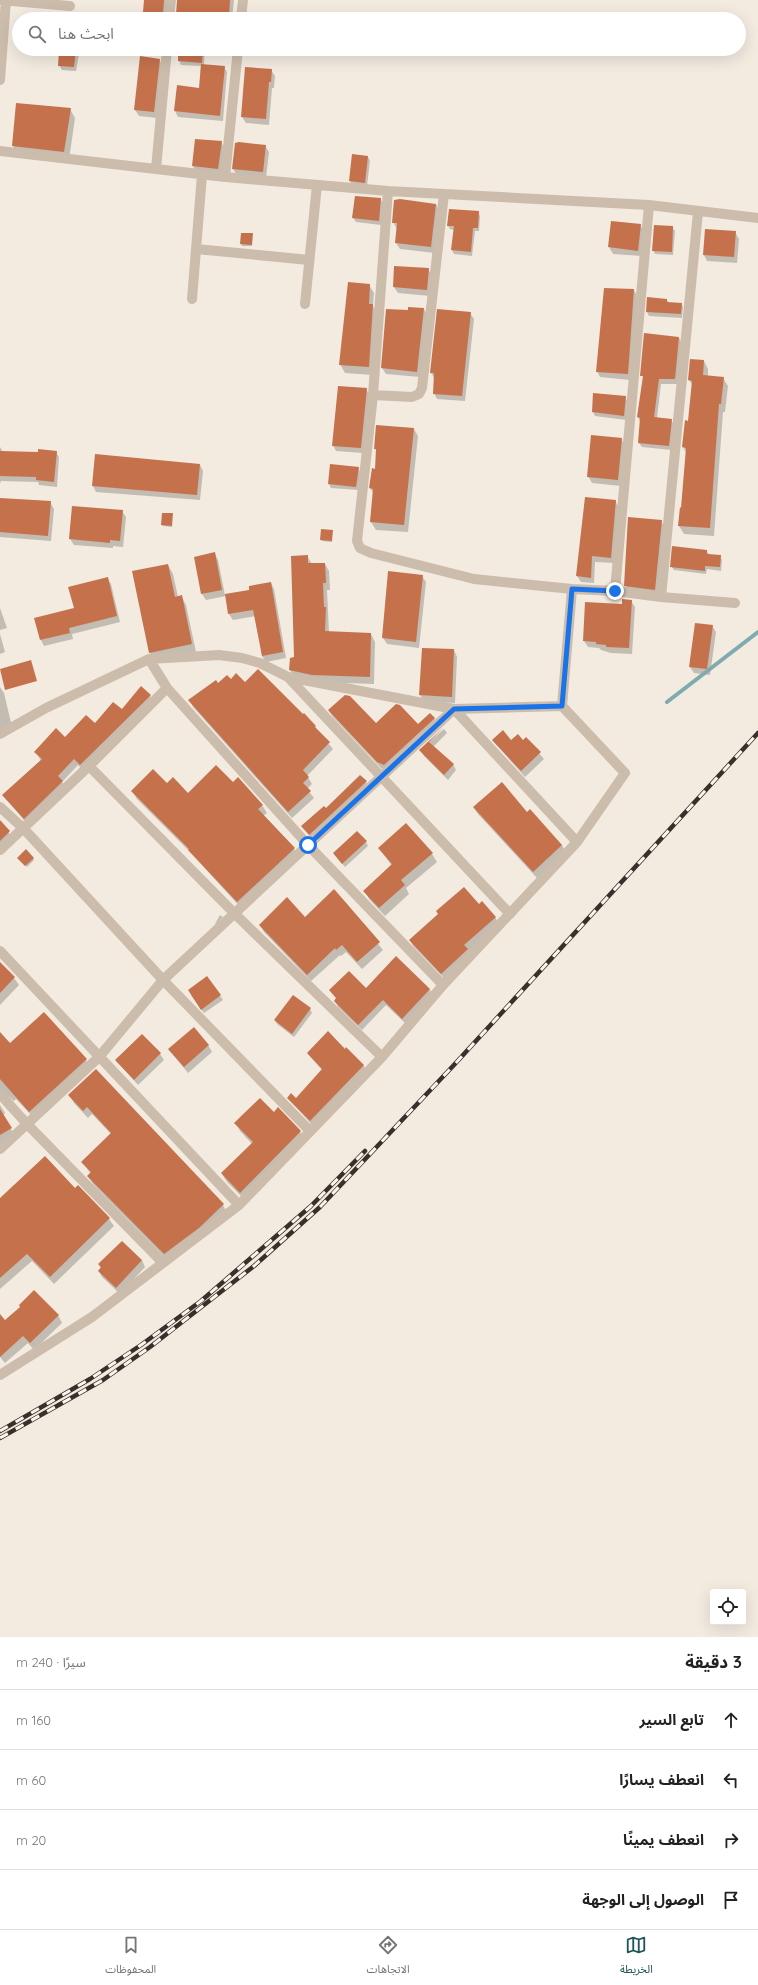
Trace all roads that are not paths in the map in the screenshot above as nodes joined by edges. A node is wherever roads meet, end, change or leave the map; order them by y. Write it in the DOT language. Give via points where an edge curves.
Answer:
graph roads {
  1 [pos="4,0"];
  2 [pos="171,0"];
  3 [pos="242,0"];
  4 [pos="70,6"];
  5 [pos="170,12"];
  6 [pos="241,12"];
  7 [pos="165,56"];
  8 [pos="237,56"];
  9 [pos="0,80"];
  10 [pos="0,151"];
  11 [pos="156,169"];
  12 [pos="202,175"];
  13 [pos="225,177"];
  14 [pos="317,185"];
  15 [pos="388,191"];
  16 [pos="444,194"];
  17 [pos="649,205"];
  18 [pos="698,212"];
  19 [pos="758,218"];
  20 [pos="196,249"];
  21 [pos="309,260"];
  22 [pos="192,299"];
  23 [pos="305,304"];
  24 [pos="373,395"];
  25 [pos="572,589"];
  26 [pos="615,591"];
  27 [pos="661,597"];
  28 [pos="735,603"];
  29 [pos="149,659"];
  30 [pos="288,677"];
  31 [pos="168,688"];
  32 [pos="562,706"];
  33 [pos="454,709"];
  34 [pos="0,734"];
  35 [pos="89,766"];
  36 [pos="381,777"];
  37 [pos="0,807"];
  38 [pos="24,829"];
  39 [pos="577,842"];
  40 [pos="308,845"];
  41 [pos="0,850"];
  42 [pos="235,914"];
  43 [pos="510,914"];
  44 [pos="0,951"];
  45 [pos="163,980"];
  46 [pos="442,985"];
  47 [pos="382,1056"];
  48 [pos="99,1057"];
  49 [pos="0,1094"];
  50 [pos="27,1124"];
  51 [pos="310,1131"];
  52 [pos="0,1149"];
  53 [pos="239,1206"];
  54 [pos="163,1263"];
  55 [pos="0,1375"];
  1 -- 4 [label="street"];
  1 -- 9 [label="street"];
  2 -- 5 [label="street"];
  3 -- 6 [label="street"];
  7 -- 11 [label="street"];
  8 -- 13 [label="street"];
  10 -- 11 [label="street"];
  11 -- 12 [label="street"];
  12 -- 13 [label="street"];
  12 -- 20 [label="street"];
  13 -- 14 [label="street"];
  14 -- 15 [label="street"];
  14 -- 21 [label="street"];
  15 -- 16 [label="street"];
  15 -- 24 [label="street"];
  16 -- 17 [label="street"];
  16 -- 24 [label="street" via="422,388 419,394 412,396"];
  17 -- 18 [label="street"];
  17 -- 26 [label="street"];
  18 -- 19 [label="street"];
  18 -- 27 [label="street"];
  20 -- 21 [label="street"];
  20 -- 22 [label="street"];
  21 -- 23 [label="street"];
  24 -- 25 [label="street" via="357,540 360,548 474,579"];
  25 -- 26 [label="street"];
  25 -- 32 [label="street"];
  26 -- 27 [label="street"];
  27 -- 28 [label="street"];
  29 -- 30 [label="street" via="219,655 260,663"];
  29 -- 31 [label="street"];
  29 -- 34 [label="street" via="46,708"];
  30 -- 33 [label="street"];
  30 -- 36 [label="street"];
  31 -- 35 [label="street"];
  31 -- 40 [label="street"];
  32 -- 33 [label="street"];
  32 -- 39 [label="street" via="624,773"];
  33 -- 36 [label="street"];
  33 -- 39 [label="street"];
  35 -- 38 [label="street"];
  35 -- 42 [label="street"];
  36 -- 40 [label="street"];
  36 -- 43 [label="street"];
  37 -- 38 [label="street"];
  38 -- 41 [label="street"];
  38 -- 45 [label="street"];
  39 -- 43 [label="street"];
  40 -- 42 [label="street"];
  40 -- 46 [label="street"];
  42 -- 45 [label="street"];
  42 -- 47 [label="street"];
  43 -- 46 [label="street"];
  44 -- 48 [label="street"];
  45 -- 48 [label="street"];
  45 -- 51 [label="street"];
  46 -- 47 [label="street"];
  47 -- 51 [label="street"];
  48 -- 50 [label="street"];
  48 -- 53 [label="street"];
  49 -- 50 [label="street"];
  50 -- 52 [label="street"];
  50 -- 54 [label="street"];
  51 -- 53 [label="street"];
  53 -- 54 [label="street"];
  54 -- 55 [label="street" via="92,1317"];
}
